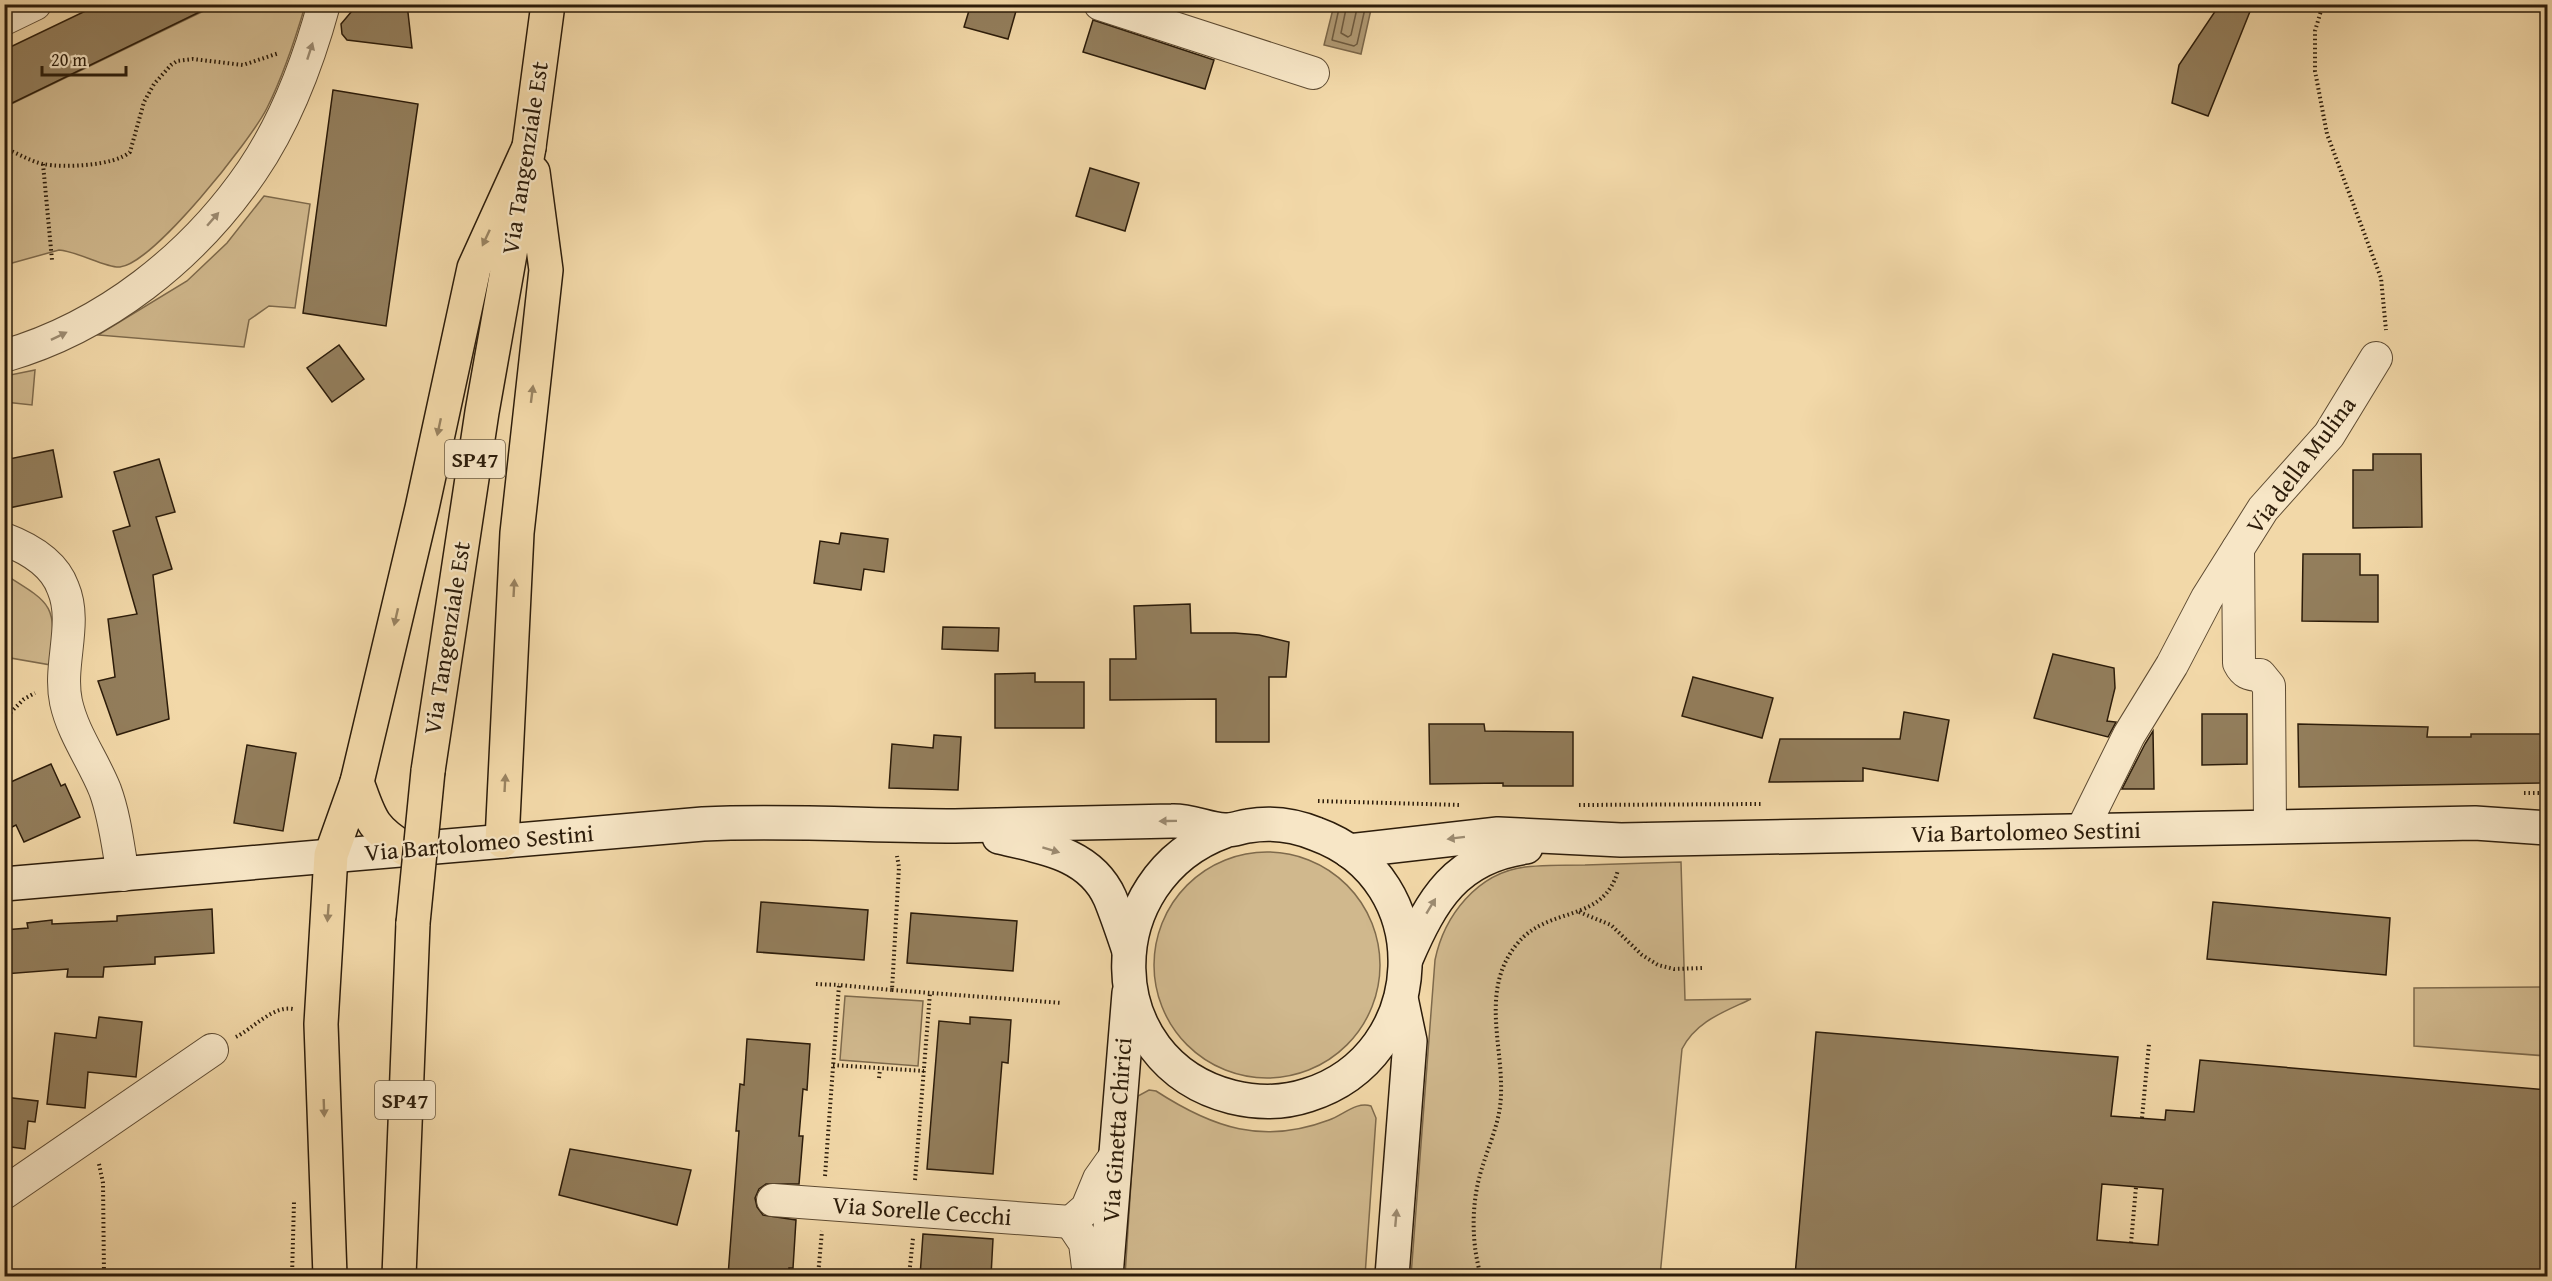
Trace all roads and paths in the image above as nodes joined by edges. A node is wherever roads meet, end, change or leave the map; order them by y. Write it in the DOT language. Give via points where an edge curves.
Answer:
graph roads {
  1 [pos="35,4"];
  2 [pos="324,4"];
  3 [pos="548,4"];
  4 [pos="1100,4"];
  5 [pos="2323,4"];
  6 [pos="4,19"];
  7 [pos="312,47"];
  8 [pos="1313,73"];
  9 [pos="529,147"];
  10 [pos="4,148"];
  11 [pos="43,164"];
  12 [pos="52,260"];
  13 [pos="4,356"];
  14 [pos="2376,358"];
  15 [pos="4,539"];
  16 [pos="2238,549"];
  17 [pos="357,782"];
  18 [pos="2547,793"];
  19 [pos="2512,794"];
  20 [pos="1315,801"];
  21 [pos="1766,804"];
  22 [pos="1466,805"];
  23 [pos="1569,805"];
  24 [pos="2547,811"];
  25 [pos="2475,823"];
  26 [pos="954,826"];
  27 [pos="2270,827"];
  28 [pos="2547,828"];
  29 [pos="2082,830"];
  30 [pos="1225,831"];
  31 [pos="1577,839"];
  32 [pos="502,842"];
  33 [pos="405,849"];
  34 [pos="1349,851"];
  35 [pos="896,852"];
  36 [pos="331,855"];
  37 [pos="1620,864"];
  38 [pos="123,875"];
  39 [pos="4,884"];
  40 [pos="1578,912"];
  41 [pos="1406,959"];
  42 [pos="1129,967"];
  43 [pos="1702,968"];
  44 [pos="816,984"];
  45 [pos="838,986"];
  46 [pos="892,990"];
  47 [pos="930,993"];
  48 [pos="1401,998"];
  49 [pos="1062,1003"];
  50 [pos="298,1012"];
  51 [pos="2149,1044"];
  52 [pos="213,1050"];
  53 [pos="833,1065"];
  54 [pos="880,1069"];
  55 [pos="924,1071"];
  56 [pos="879,1078"];
  57 [pos="2142,1118"];
  58 [pos="89,1136"];
  59 [pos="1116,1155"];
  60 [pos="915,1182"];
  61 [pos="2136,1187"];
  62 [pos="4,1193"];
  63 [pos="295,1193"];
  64 [pos="773,1200"];
  65 [pos="824,1204"];
  66 [pos="1071,1222"];
  67 [pos="914,1227"];
  68 [pos="2131,1243"];
  69 [pos="104,1276"];
  70 [pos="292,1276"];
  71 [pos="330,1276"];
  72 [pos="399,1276"];
  73 [pos="818,1276"];
  74 [pos="909,1276"];
  75 [pos="1089,1276"];
  76 [pos="1106,1276"];
  77 [pos="1392,1276"];
  78 [pos="1481,1276"];
  1 -- 6 [label="street"];
  2 -- 7 [label="street"];
  3 -- 9 [label="main road, Via Tangenziale Est / SP47"];
  4 -- 8 [label="street"];
  5 -- 14 [label="path" via="2314,31 2314,71 2327,134 2381,278 2386,332"];
  7 -- 11 [label="path" via="243,65 206,59 177,61 164,71 144,102 132,147 125,156 106,162"];
  13 -- 7 [label="street, one-way" via="41,345 85,323 159,273 186,249 257,163 286,110"];
  9 -- 17 [label="main road, one-way" via="474,268"];
  32 -- 9 [label="main road, one-way" via="517,533 546,270"];
  9 -- 72 [label="main road, Via Tangenziale Est / SP47, bridge" via="482,412 428,771 413,923"];
  10 -- 11 [label="path"];
  11 -- 12 [label="path"];
  14 -- 16 [label="street, Via della Mulina" via="2329,435 2263,509"];
  15 -- 38 [label="street" via="38,557 63,586 69,607 66,700 74,729 105,791"];
  16 -- 27 [label="street" via="2239,663 2249,675 2260,675 2269,686"];
  16 -- 29 [label="street, Via della Mulina" via="2129,735"];
  17 -- 33 [label="main road" via="368,814 382,835"];
  17 -- 36 [label="main road"];
  18 -- 19 [label="path"];
  20 -- 22 [label="path"];
  21 -- 23 [label="path"];
  24 -- 25 [label="main road" via="2502,815"];
  25 -- 27 [label="main road, Via Bartolomeo Sestini"];
  25 -- 28 [label="main road"];
  30 -- 26 [label="main road, one-way" via="1178,820"];
  26 -- 32 [label="main road, Via Bartolomeo Sestini" via="750,822"];
  26 -- 42 [label="main road, one-way" via="1057,851 1085,867 1110,898"];
  27 -- 29 [label="main road, Via Bartolomeo Sestini"];
  29 -- 31 [label="main road, Via Bartolomeo Sestini"];
  30 -- 34 [label="main road" via="1251,825 1290,826 1327,838"];
  30 -- 42 [label="main road, Via Ginetta Chirici" via="1183,853 1159,876 1138,912"];
  31 -- 34 [label="main road, one-way" via="1498,834"];
  41 -- 31 [label="main road, one-way" via="1433,902 1466,869 1507,850"];
  32 -- 33 [label="main road, Via Bartolomeo Sestini"];
  33 -- 36 [label="main road, Via Bartolomeo Sestini"];
  34 -- 41 [label="main road" via="1373,873 1390,899 1401,928"];
  35 -- 46 [label="path" via="899,867"];
  36 -- 38 [label="main road, Via Bartolomeo Sestini"];
  36 -- 71 [label="main road, one-way" via="321,1024"];
  37 -- 40 [label="path" via="1604,897"];
  38 -- 39 [label="main road, Via Bartolomeo Sestini"];
  40 -- 43 [label="path" via="1611,925 1642,955 1658,964 1674,969"];
  40 -- 78 [label="path" via="1535,926 1516,945 1499,977 1495,1024 1500,1106 1475,1207 1475,1244"];
  41 -- 48 [label="main road"];
  42 -- 48 [label="main road" via="1135,1005 1157,1047 1192,1079 1244,1099 1268,1101 1306,1096 1349,1075 1382,1041"];
  42 -- 59 [label="main road, Via Ginetta Chirici"];
  44 -- 45 [label="path"];
  45 -- 46 [label="path"];
  45 -- 53 [label="path"];
  46 -- 47 [label="path"];
  47 -- 49 [label="path"];
  47 -- 55 [label="path"];
  77 -- 48 [label="main road, one-way" via="1410,1041"];
  50 -- 52 [label="path" via="286,1008 278,1011"];
  51 -- 57 [label="path"];
  52 -- 58 [label="street"];
  53 -- 54 [label="path"];
  53 -- 65 [label="path"];
  54 -- 55 [label="path"];
  54 -- 56 [label="path"];
  55 -- 60 [label="path"];
  58 -- 62 [label="street"];
  58 -- 69 [label="path" via="103,1183"];
  59 -- 66 [label="street" via="1099,1179 1087,1208"];
  59 -- 76 [label="main road, Via Ginetta Chirici"];
  61 -- 68 [label="path"];
  63 -- 70 [label="path"];
  64 -- 65 [label="street, Via Sorelle Cecchi"];
  65 -- 66 [label="street, Via Sorelle Cecchi"];
  65 -- 73 [label="path"];
  66 -- 75 [label="street" via="1085,1243"];
  67 -- 74 [label="path"];
}
